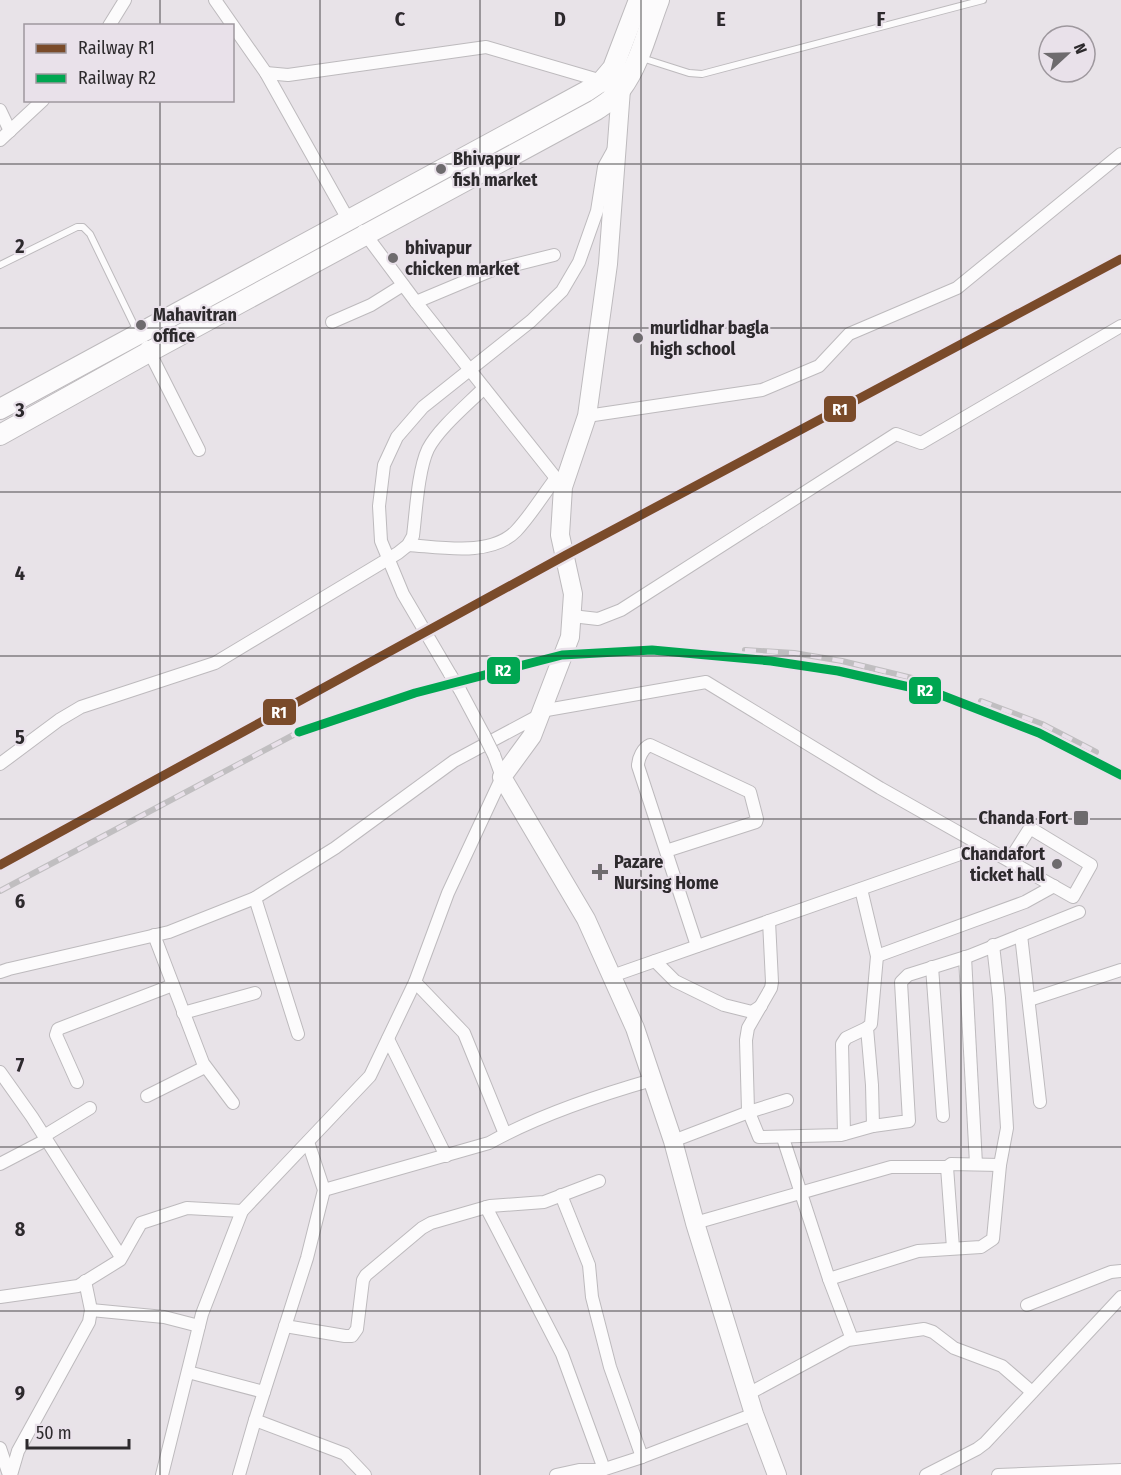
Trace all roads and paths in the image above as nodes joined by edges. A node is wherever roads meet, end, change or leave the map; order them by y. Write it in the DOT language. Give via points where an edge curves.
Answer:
graph roads {
  1 [pos="125,0"];
  2 [pos="215,0"];
  3 [pos="639,0"];
  4 [pos="659,0"];
  5 [pos="983,0"];
  6 [pos="110,24"];
  7 [pos="232,24"];
  8 [pos="234,27"];
  9 [pos="629,54"];
  10 [pos="266,73"];
  11 [pos="602,81"];
  12 [pos="621,89"];
  13 [pos="41,102"];
  14 [pos="0,110"];
  15 [pos="10,131"];
  16 [pos="0,140"];
  17 [pos="617,143"];
  18 [pos="1121,154"];
  19 [pos="352,219"];
  20 [pos="365,235"];
  21 [pos="554,255"];
  22 [pos="0,265"];
  23 [pos="403,285"];
  24 [pos="416,302"];
  25 [pos="332,322"];
  26 [pos="1121,326"];
  27 [pos="138,333"];
  28 [pos="149,352"];
  29 [pos="469,369"];
  30 [pos="484,388"];
  31 [pos="0,409"];
  32 [pos="587,416"];
  33 [pos="0,435"];
  34 [pos="199,450"];
  35 [pos="559,483"];
  36 [pos="408,545"];
  37 [pos="389,559"];
  38 [pos="572,616"];
  39 [pos="540,713"];
  40 [pos="0,764"];
  41 [pos="502,777"];
  42 [pos="983,846"];
  43 [pos="666,851"];
  44 [pos="1009,861"];
  45 [pos="1054,886"];
  46 [pos="861,889"];
  47 [pos="255,898"];
  48 [pos="1080,912"];
  49 [pos="769,921"];
  50 [pos="154,935"];
  51 [pos="1022,935"];
  52 [pos="993,945"];
  53 [pos="697,946"];
  54 [pos="877,956"];
  55 [pos="965,957"];
  56 [pos="655,961"];
  57 [pos="932,967"];
  58 [pos="1121,970"];
  59 [pos="0,972"];
  60 [pos="612,976"];
  61 [pos="415,982"];
  62 [pos="173,985"];
  63 [pos="255,993"];
  64 [pos="1029,1000"];
  65 [pos="761,1006"];
  66 [pos="183,1013"];
  67 [pos="867,1028"];
  68 [pos="298,1034"];
  69 [pos="388,1039"];
  70 [pos="205,1067"];
  71 [pos="0,1072"];
  72 [pos="652,1080"];
  73 [pos="77,1083"];
  74 [pos="147,1096"];
  75 [pos="787,1100"];
  76 [pos="1040,1102"];
  77 [pos="233,1103"];
  78 [pos="90,1108"];
  79 [pos="749,1112"];
  80 [pos="943,1116"];
  81 [pos="873,1126"];
  82 [pos="505,1134"];
  83 [pos="844,1134"];
  84 [pos="45,1138"];
  85 [pos="783,1138"];
  86 [pos="673,1141"];
  87 [pos="308,1142"];
  88 [pos="446,1156"];
  89 [pos="0,1164"];
  90 [pos="976,1164"];
  91 [pos="1000,1165"];
  92 [pos="947,1167"];
  93 [pos="599,1181"];
  94 [pos="324,1190"];
  95 [pos="800,1193"];
  96 [pos="561,1195"];
  97 [pos="486,1207"];
  98 [pos="242,1211"];
  99 [pos="695,1223"];
  100 [pos="952,1248"];
  101 [pos="121,1257"];
  102 [pos="1121,1272"];
  103 [pos="829,1279"];
  104 [pos="85,1281"];
  105 [pos="0,1297"];
  106 [pos="1121,1297"];
  107 [pos="1027,1305"];
  108 [pos="91,1310"];
  109 [pos="199,1326"];
  110 [pos="285,1326"];
  111 [pos="852,1339"];
  112 [pos="188,1372"];
  113 [pos="264,1392"];
  114 [pos="1032,1392"];
  115 [pos="748,1394"];
  116 [pos="754,1414"];
  117 [pos="255,1420"];
  118 [pos="0,1448"];
  119 [pos="642,1457"];
  120 [pos="604,1469"];
  121 [pos="1121,1470"];
  122 [pos="940,1472"];
  123 [pos="1066,1473"];
  124 [pos="1005,1474"];
  125 [pos="10,1475"];
  126 [pos="162,1475"];
  127 [pos="239,1475"];
  128 [pos="365,1475"];
  129 [pos="556,1475"];
  130 [pos="777,1475"];
  131 [pos="926,1475"];
  1 -- 6 [label="street"];
  2 -- 7 [label="street"];
  3 -- 9 [label="main road"];
  4 -- 9 [label="main road"];
  5 -- 9 [label="lane" via="702,74"];
  8 -- 10 [label="street"];
  9 -- 11 [label="main road"];
  9 -- 12 [label="main road"];
  10 -- 11 [label="street" via="288,75 486,47"];
  10 -- 19 [label="street"];
  11 -- 12 [label="main road"];
  11 -- 19 [label="main road"];
  12 -- 17 [label="main road"];
  12 -- 20 [label="main road" via="596,110"];
  13 -- 15 [label="street"];
  14 -- 15 [label="street"];
  15 -- 16 [label="street"];
  17 -- 29 [label="street" via="604,167 597,211 579,262 562,291 531,321"];
  17 -- 32 [label="main road" via="608,264"];
  18 -- 32 [label="street" via="957,288 849,334 819,366 762,390"];
  19 -- 20 [label="street"];
  19 -- 27 [label="main road"];
  20 -- 23 [label="street"];
  20 -- 28 [label="main road"];
  21 -- 24 [label="street" via="490,271"];
  22 -- 27 [label="lane" via="83,227"];
  23 -- 24 [label="street"];
  23 -- 25 [label="street"];
  24 -- 29 [label="street"];
  26 -- 38 [label="street" via="921,443 896,434 621,610 598,618"];
  27 -- 28 [label="street"];
  27 -- 31 [label="main road"];
  28 -- 33 [label="main road"];
  28 -- 34 [label="street"];
  29 -- 30 [label="street"];
  29 -- 37 [label="street" via="423,406 397,437 384,465 379,506 381,542"];
  30 -- 35 [label="street"];
  30 -- 36 [label="street" via="428,448 413,536"];
  32 -- 35 [label="main road"];
  35 -- 36 [label="street" via="505,540 478,548"];
  35 -- 38 [label="main road" via="560,535 573,594"];
  36 -- 37 [label="street"];
  37 -- 40 [label="street" via="215,663 81,707"];
  37 -- 41 [label="street, bridge" via="403,594 460,690"];
  38 -- 39 [label="main road" via="570,637"];
  39 -- 41 [label="main road" via="532,736"];
  39 -- 42 [label="street" via="706,682"];
  39 -- 47 [label="street" via="454,761 335,848"];
  41 -- 60 [label="main road" via="586,919"];
  41 -- 61 [label="street" via="448,893"];
  42 -- 44 [label="street"];
  42 -- 46 [label="street"];
  43 -- 43 [label="street" via="638,766 650,745 750,792 757,819"];
  43 -- 53 [label="street"];
  44 -- 45 [label="street"];
  44 -- 45 [label="street" via="1030,828 1091,865 1073,897"];
  45 -- 54 [label="street" via="1025,902"];
  46 -- 49 [label="street"];
  46 -- 54 [label="street"];
  47 -- 50 [label="street"];
  47 -- 68 [label="street"];
  48 -- 51 [label="street"];
  49 -- 53 [label="street"];
  49 -- 65 [label="street" via="772,982"];
  50 -- 59 [label="street"];
  50 -- 62 [label="street"];
  51 -- 52 [label="street"];
  51 -- 64 [label="street"];
  52 -- 55 [label="street"];
  52 -- 91 [label="street" via="1007,1128"];
  53 -- 56 [label="street"];
  54 -- 67 [label="street" via="871,1024"];
  55 -- 57 [label="street"];
  55 -- 90 [label="street"];
  56 -- 60 [label="street"];
  56 -- 65 [label="street" via="675,981 724,1005 752,1012"];
  57 -- 80 [label="street"];
  57 -- 81 [label="street" via="908,975 901,982 910,1119"];
  58 -- 64 [label="street"];
  60 -- 72 [label="main road"];
  61 -- 69 [label="street"];
  61 -- 82 [label="street" via="464,1033"];
  62 -- 66 [label="street"];
  62 -- 73 [label="street" via="58,1029 56,1035"];
  63 -- 66 [label="street"];
  64 -- 76 [label="street"];
  65 -- 79 [label="street" via="747,1034"];
  66 -- 70 [label="street"];
  67 -- 81 [label="street"];
  67 -- 83 [label="street" via="842,1044"];
  69 -- 87 [label="street" via="370,1076"];
  69 -- 88 [label="street"];
  70 -- 74 [label="street"];
  70 -- 77 [label="street"];
  71 -- 84 [label="street"];
  72 -- 82 [label="street" via="603,1094"];
  72 -- 86 [label="main road"];
  75 -- 79 [label="street"];
  78 -- 84 [label="street"];
  79 -- 85 [label="street" via="759,1137"];
  79 -- 86 [label="street"];
  81 -- 83 [label="street"];
  82 -- 88 [label="street"];
  83 -- 85 [label="street"];
  84 -- 89 [label="street"];
  84 -- 101 [label="street"];
  85 -- 95 [label="street"];
  86 -- 99 [label="main road"];
  87 -- 94 [label="street"];
  87 -- 98 [label="street"];
  88 -- 94 [label="street"];
  90 -- 91 [label="street"];
  90 -- 92 [label="street"];
  91 -- 100 [label="street" via="993,1239 981,1247"];
  92 -- 95 [label="street" via="891,1167"];
  92 -- 100 [label="street"];
  93 -- 96 [label="street"];
  94 -- 110 [label="street"];
  95 -- 99 [label="street"];
  95 -- 103 [label="street"];
  96 -- 97 [label="street" via="542,1202"];
  96 -- 119 [label="street" via="589,1265 592,1299 610,1367"];
  97 -- 110 [label="street" via="426,1225 370,1271 363,1280 357,1329 352,1336"];
  97 -- 120 [label="street" via="564,1359"];
  98 -- 101 [label="street" via="187,1208 141,1223"];
  98 -- 109 [label="street"];
  99 -- 115 [label="main road"];
  100 -- 103 [label="street" via="918,1251"];
  101 -- 104 [label="street"];
  102 -- 107 [label="street" via="1111,1272"];
  103 -- 111 [label="street"];
  104 -- 105 [label="street" via="78,1286"];
  104 -- 108 [label="street"];
  106 -- 114 [label="street"];
  108 -- 109 [label="street" via="164,1317"];
  108 -- 125 [label="street" via="89,1322 18,1450"];
  109 -- 112 [label="street"];
  110 -- 113 [label="street"];
  111 -- 114 [label="street" via="929,1330 954,1348 1002,1366"];
  111 -- 115 [label="street"];
  112 -- 113 [label="street"];
  112 -- 126 [label="street"];
  113 -- 117 [label="street"];
  114 -- 122 [label="street" via="985,1443"];
  115 -- 116 [label="main road"];
  116 -- 119 [label="street"];
  116 -- 130 [label="main road"];
  117 -- 127 [label="street"];
  117 -- 128 [label="street" via="345,1454"];
  118 -- 125 [label="street"];
  119 -- 120 [label="street"];
  120 -- 129 [label="street"];
  121 -- 123 [label="street"];
  122 -- 131 [label="street"];
  123 -- 124 [label="street"];
}
